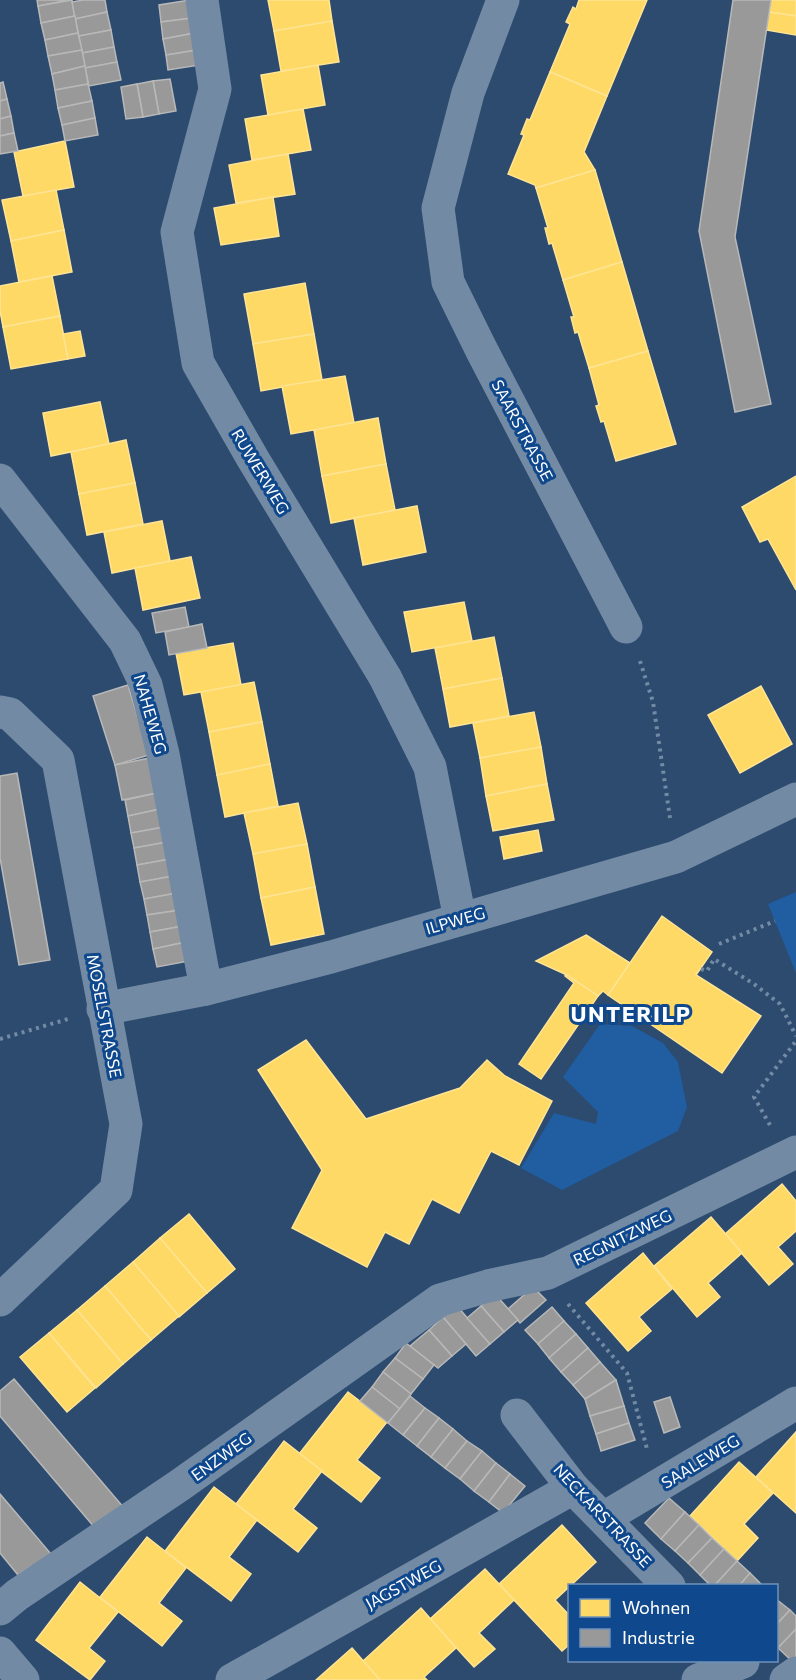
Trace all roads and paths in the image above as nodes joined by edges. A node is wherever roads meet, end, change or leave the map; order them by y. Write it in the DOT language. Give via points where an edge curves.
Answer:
graph roads {
  1 [pos="202,0"];
  2 [pos="503,0"];
  3 [pos="0,480"];
  4 [pos="626,627"];
  5 [pos="0,712"];
  6 [pos="796,799"];
  7 [pos="676,858"];
  8 [pos="460,918"];
  9 [pos="775,921"];
  10 [pos="719,944"];
  11 [pos="701,969"];
  12 [pos="206,989"];
  13 [pos="103,1009"];
  14 [pos="70,1018"];
  15 [pos="796,1036"];
  16 [pos="0,1039"];
  17 [pos="796,1041"];
  18 [pos="792,1154"];
  19 [pos="542,1274"];
  20 [pos="0,1300"];
  21 [pos="440,1300"];
  22 [pos="796,1403"];
  23 [pos="517,1415"];
  24 [pos="657,1486"];
  25 [pos="573,1488"];
  26 [pos="604,1518"];
  27 [pos="667,1584"];
  28 [pos="0,1610"];
  29 [pos="0,1653"];
  30 [pos="749,1668"];
  31 [pos="796,1673"];
  32 [pos="22,1680"];
  33 [pos="232,1680"];
  34 [pos="698,1680"];
  35 [pos="786,1680"];
  1 -- 8 [label="street, RUWERWEG" via="215,88 177,232 198,363 385,677 430,767"];
  2 -- 4 [label="street, SAARSTRASSE" via="468,93 438,208 448,282"];
  3 -- 12 [label="street, NAHEWEG" via="125,641 146,684 163,754"];
  4 -- 7 [label="path" via="653,702"];
  5 -- 13 [label="street, MOSELSTRASSE" via="10,714 58,760"];
  6 -- 7 [label="street, ILPWEG"];
  7 -- 8 [label="street, ILPWEG"];
  8 -- 12 [label="street, ILPWEG"];
  9 -- 10 [label="path"];
  11 -- 15 [label="path" via="707,971 714,959 754,984 780,1004"];
  12 -- 13 [label="street, ILPWEG"];
  13 -- 20 [label="street, MOSELSTRASSE" via="126,1124 116,1190"];
  14 -- 16 [label="path"];
  17 -- 18 [label="path" via="754,1097"];
  18 -- 19 [label="street, REGNITZWEG"];
  19 -- 21 [label="street, REGNITZWEG"];
  19 -- 24 [label="path" via="627,1373"];
  21 -- 28 [label="street, ENZWEG"];
  22 -- 24 [label="street, SAALEWEG"];
  23 -- 25 [label="street, NECKARSTRASSE"];
  24 -- 26 [label="street, SAALEWEG"];
  25 -- 26 [label="street, NECKARSTRASSE"];
  25 -- 33 [label="street, JAGSTWEG"];
  26 -- 27 [label="street, NECKARSTRASSE"];
  29 -- 32 [label="street"];
  30 -- 34 [label="street"];
  31 -- 35 [label="street"];
}
